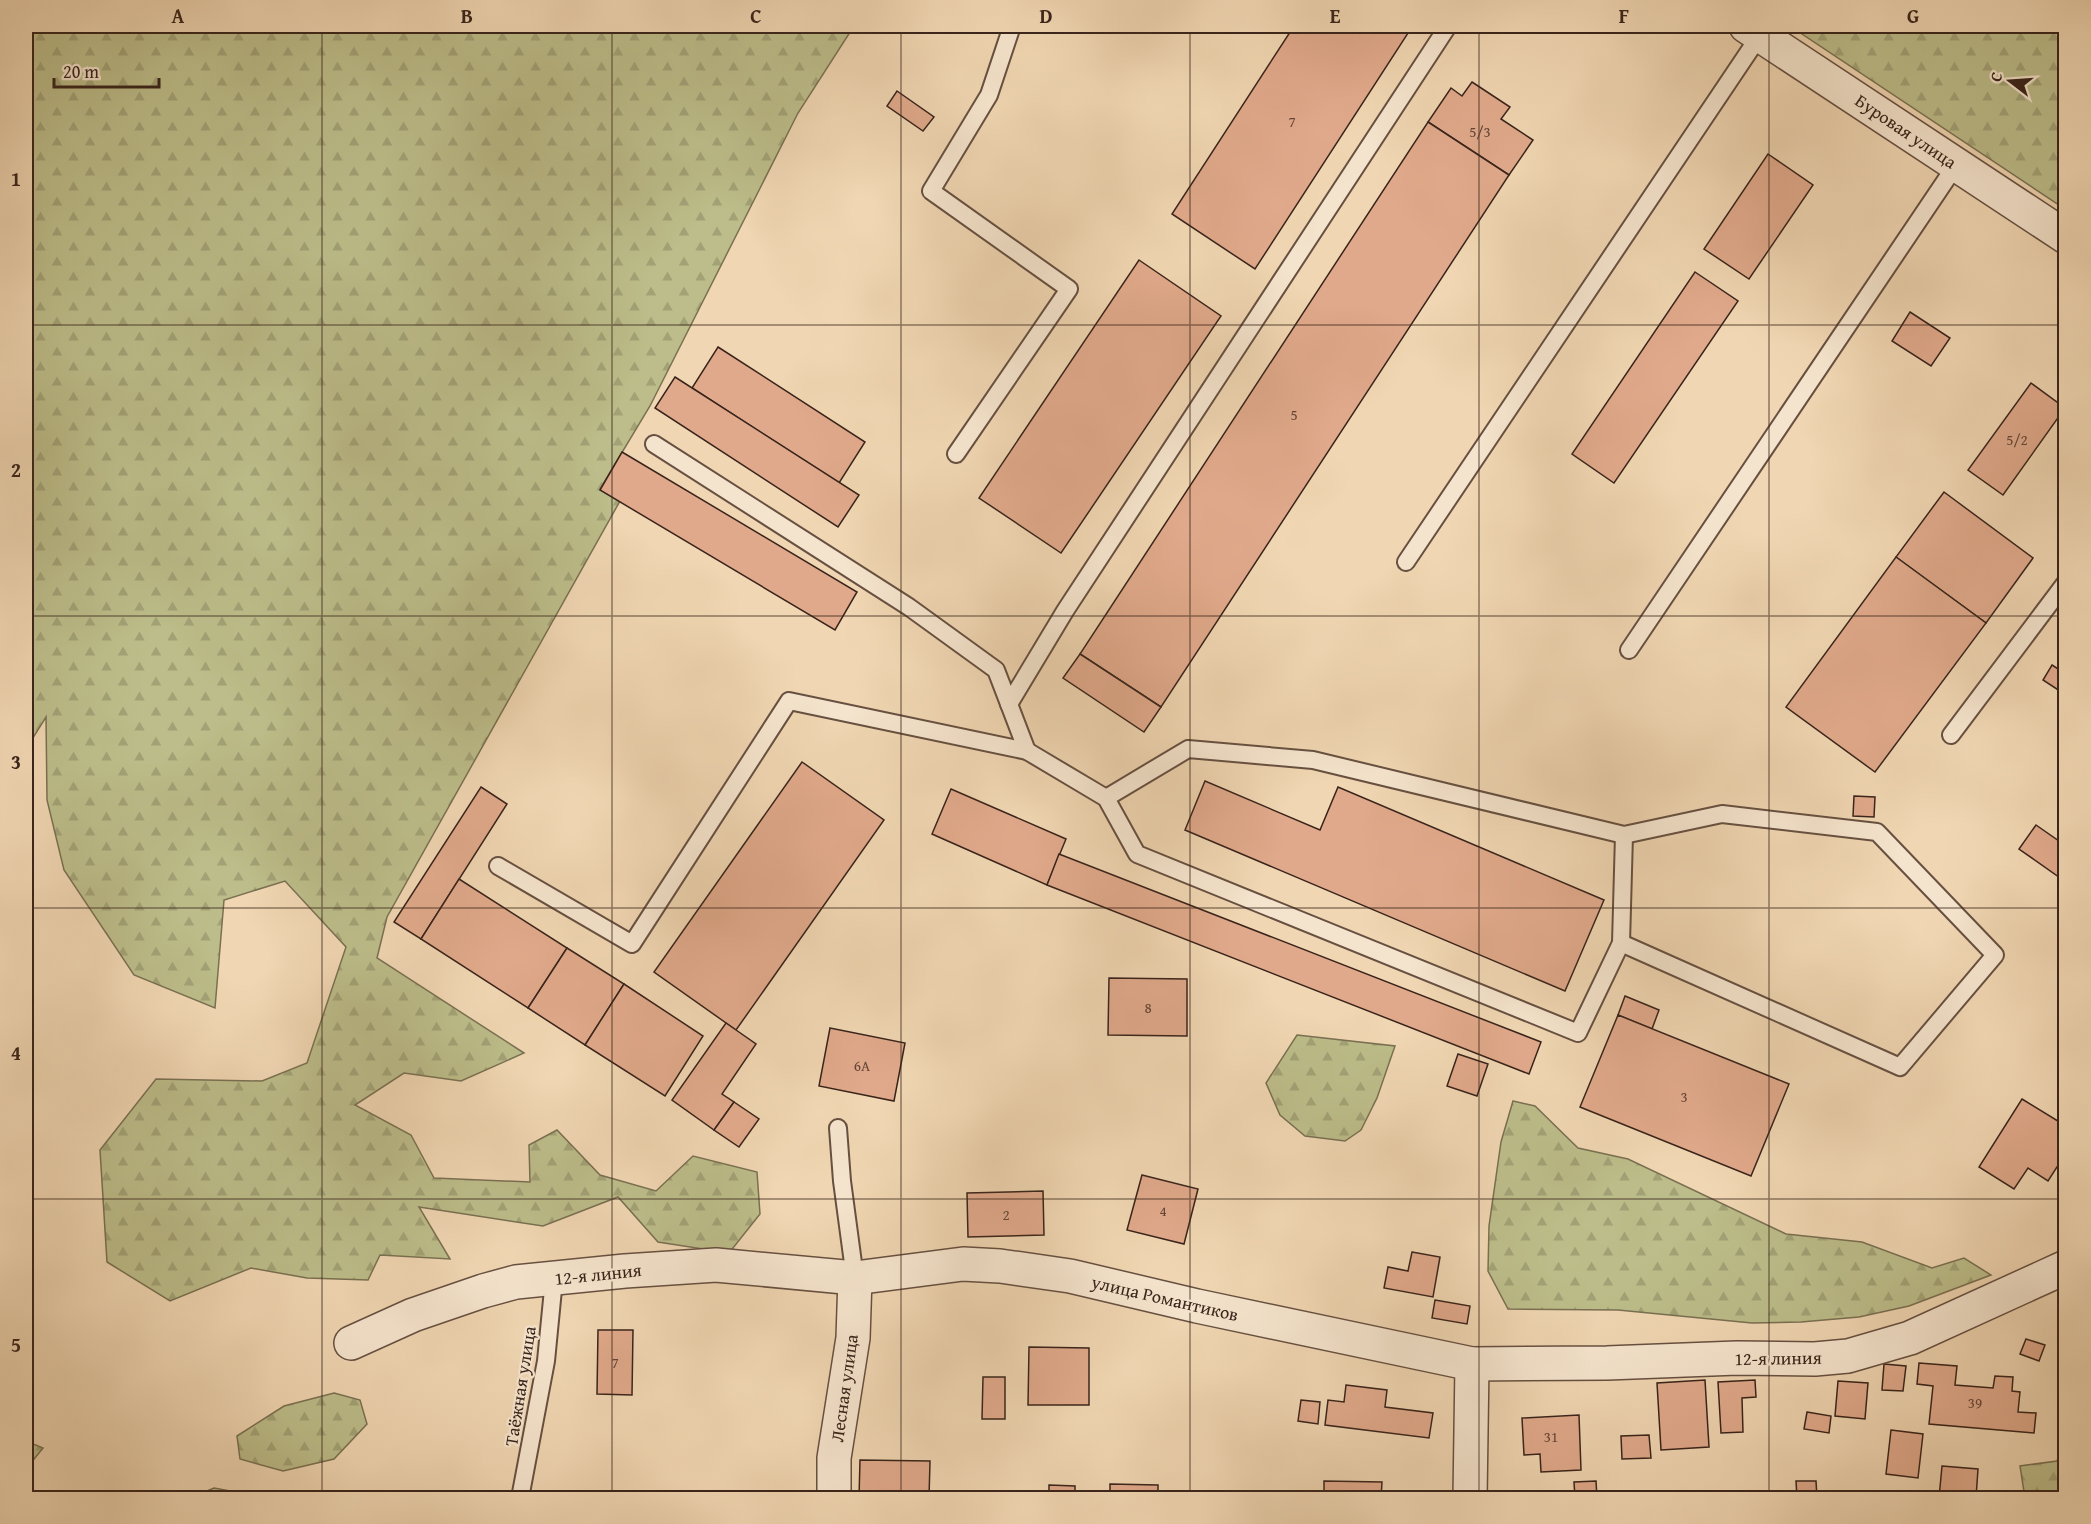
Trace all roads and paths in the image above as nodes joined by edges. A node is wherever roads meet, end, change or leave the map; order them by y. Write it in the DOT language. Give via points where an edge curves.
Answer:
graph roads {
  1 [pos="1012,26"];
  2 [pos="1448,26"];
  3 [pos="1753,30"];
  4 [pos="1956,165"];
  5 [pos="2066,237"];
  6 [pos="654,444"];
  7 [pos="956,454"];
  8 [pos="1406,562"];
  9 [pos="2066,582"];
  10 [pos="1629,650"];
  11 [pos="1009,704"];
  12 [pos="1951,735"];
  13 [pos="1027,751"];
  14 [pos="1106,798"];
  15 [pos="1624,835"];
  16 [pos="498,866"];
  17 [pos="1621,943"];
  18 [pos="838,1128"];
  19 [pos="2066,1267"];
  20 [pos="554,1278"];
  21 [pos="855,1278"];
  22 [pos="351,1343"];
  23 [pos="1472,1364"];
  24 [pos="520,1498"];
  25 [pos="834,1498"];
  26 [pos="1470,1498"];
  1 -- 7 [label="lane" via="989,95 931,191 1069,289"];
  2 -- 11 [label="lane" via="1065,611"];
  3 -- 4 [label="street, Буровая улица"];
  3 -- 8 [label="lane"];
  4 -- 5 [label="street, Буровая улица"];
  4 -- 10 [label="lane"];
  6 -- 11 [label="lane" via="909,607 996,670"];
  9 -- 12 [label="lane"];
  11 -- 13 [label="lane"];
  13 -- 14 [label="lane"];
  13 -- 16 [label="lane" via="789,701 632,944"];
  14 -- 15 [label="lane" via="1188,749 1313,760"];
  14 -- 17 [label="lane" via="1137,854 1578,1033"];
  15 -- 17 [label="lane"];
  15 -- 17 [label="lane" via="1722,814 1877,832 1995,955 1900,1068"];
  18 -- 21 [label="lane"];
  19 -- 23 [label="street, 12-я линия" via="1910,1338 1848,1356"];
  20 -- 21 [label="street, 12-я линия" via="716,1265"];
  20 -- 22 [label="street, 12-я линия" via="483,1291"];
  20 -- 24 [label="lane, Таёжная улица" via="546,1362"];
  21 -- 23 [label="street, улица Романтиков" via="963,1264 1000,1266 1070,1276"];
  21 -- 25 [label="street, Лесная улица" via="852,1338 834,1458"];
  23 -- 26 [label="street"];
}
